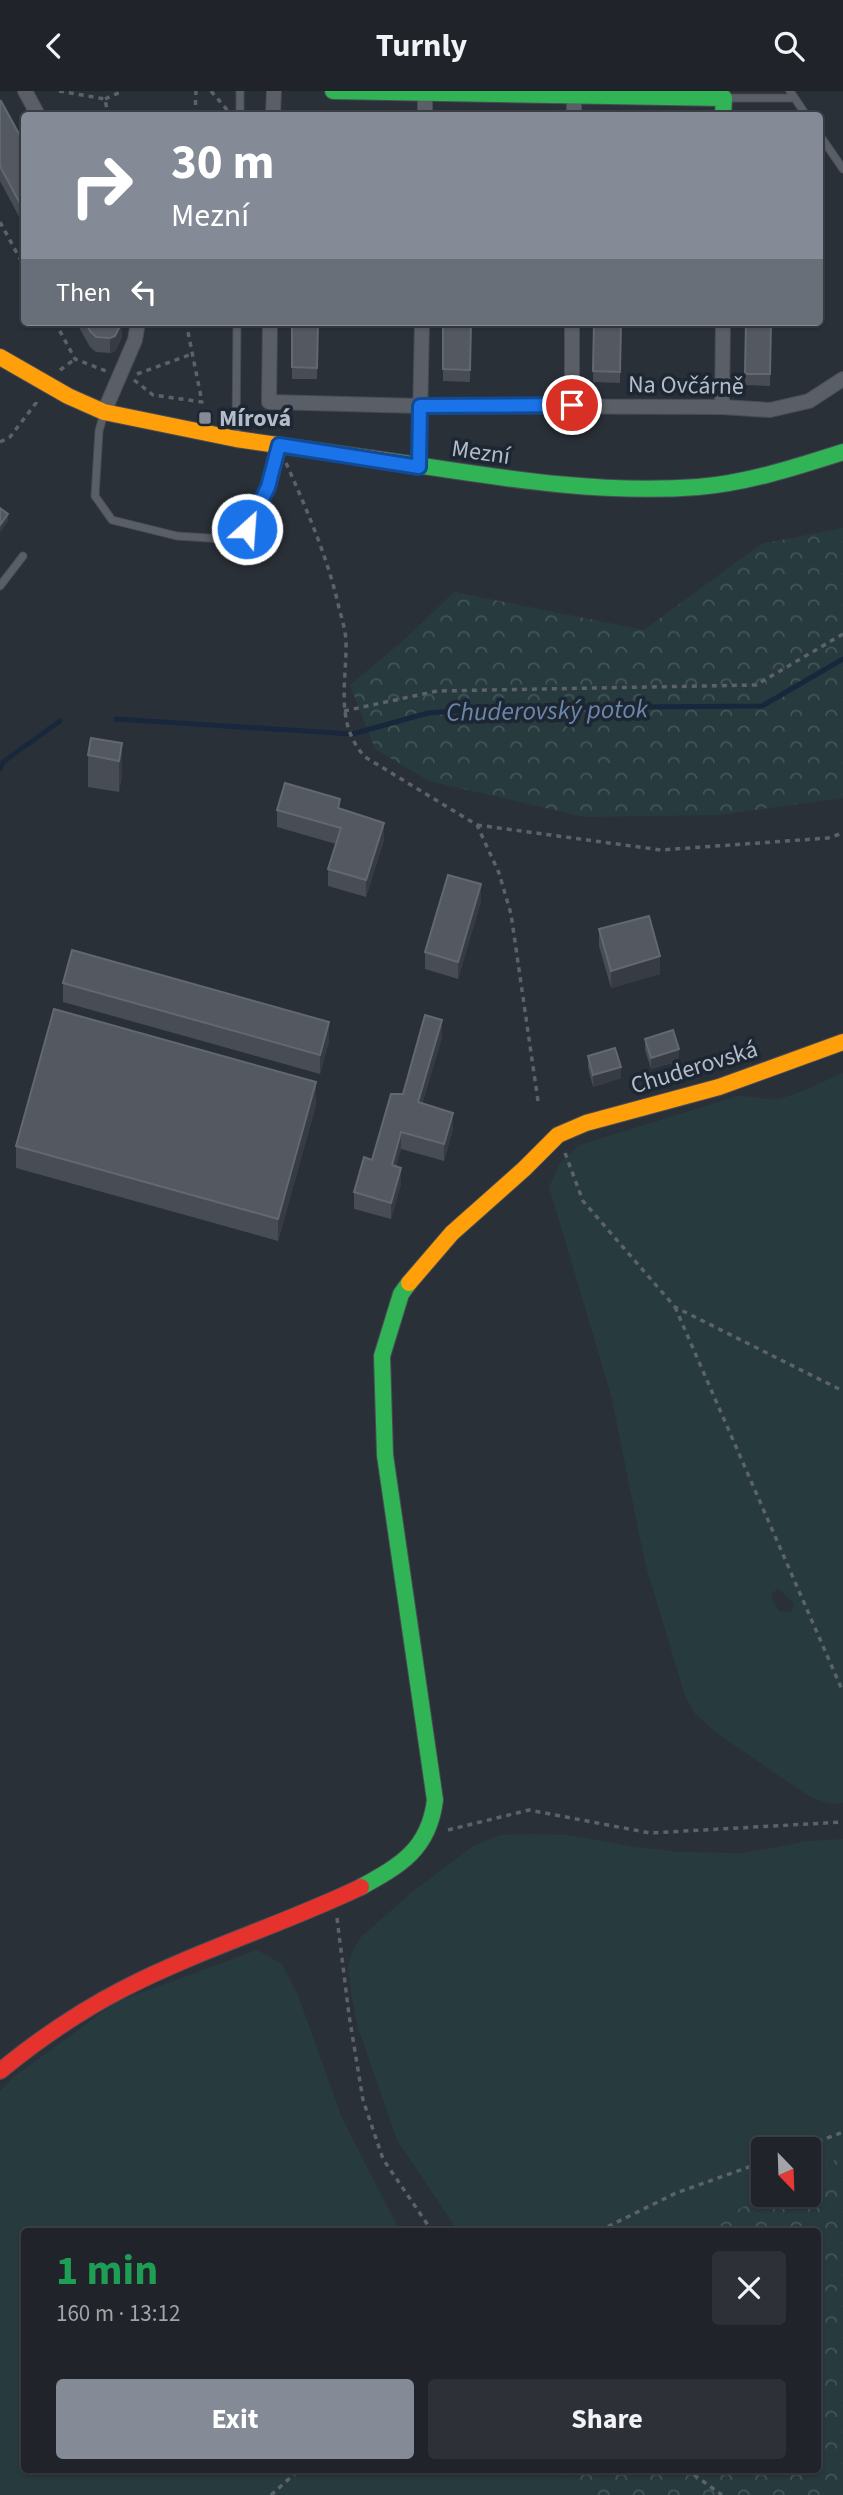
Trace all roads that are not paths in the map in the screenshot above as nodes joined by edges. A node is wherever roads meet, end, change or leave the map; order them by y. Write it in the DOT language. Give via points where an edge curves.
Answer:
graph roads {
  1 [pos="24,91"];
  2 [pos="240,91"];
  3 [pos="274,91"];
  4 [pos="334,91"];
  5 [pos="425,94"];
  6 [pos="792,95"];
  7 [pos="574,96"];
  8 [pos="724,98"];
  9 [pos="36,112"];
  10 [pos="240,112"];
  11 [pos="273,112"];
  12 [pos="425,112"];
  13 [pos="574,112"];
  14 [pos="723,112"];
  15 [pos="804,112"];
  16 [pos="823,140"];
  17 [pos="843,170"];
  18 [pos="137,326"];
  19 [pos="237,326"];
  20 [pos="270,326"];
  21 [pos="422,326"];
  22 [pos="572,326"];
  23 [pos="723,326"];
  24 [pos="0,357"];
  25 [pos="843,379"];
  26 [pos="572,405"];
  27 [pos="420,406"];
  28 [pos="723,407"];
  29 [pos="104,412"];
  30 [pos="236,439"];
  31 [pos="279,445"];
  32 [pos="843,452"];
  33 [pos="419,467"];
  34 [pos="23,557"];
  35 [pos="0,586"];
  36 [pos="843,1042"];
  37 [pos="0,2071"];
  1 -- 9 [label="street"];
  2 -- 10 [label="lane"];
  3 -- 11 [label="street"];
  4 -- 5 [label="street"];
  5 -- 7 [label="street"];
  5 -- 12 [label="street"];
  6 -- 8 [label="lane"];
  6 -- 15 [label="lane"];
  7 -- 8 [label="street"];
  7 -- 13 [label="street"];
  8 -- 14 [label="street"];
  16 -- 17 [label="lane"];
  18 -- 29 [label="street"];
  19 -- 30 [label="lane"];
  20 -- 27 [label="street, Na Ovčárně" via="269,402"];
  21 -- 27 [label="street"];
  22 -- 26 [label="street"];
  23 -- 28 [label="street"];
  24 -- 29 [label="street, Mezní"];
  25 -- 28 [label="street, Na Ovčárně" via="809,401 770,410"];
  26 -- 27 [label="street, Na Ovčárně"];
  26 -- 28 [label="street, Na Ovčárně"];
  27 -- 33 [label="street"];
  29 -- 30 [label="street, Mezní"];
  29 -- 31 [label="lane" via="95,496 112,520 177,536 225,539 247,529 268,487"];
  30 -- 31 [label="street, Mezní"];
  31 -- 33 [label="street, Mezní"];
  32 -- 33 [label="street, Mezní" via="778,473 676,488 615,489"];
  34 -- 35 [label="lane"];
  36 -- 37 [label="street, Chuderovská" via="719,1087 586,1122 558,1135 420,1268 401,1294 382,1356 384,1455 435,1800 426,1836 396,1866 335,1898 110,1994 30,2044"];
}
